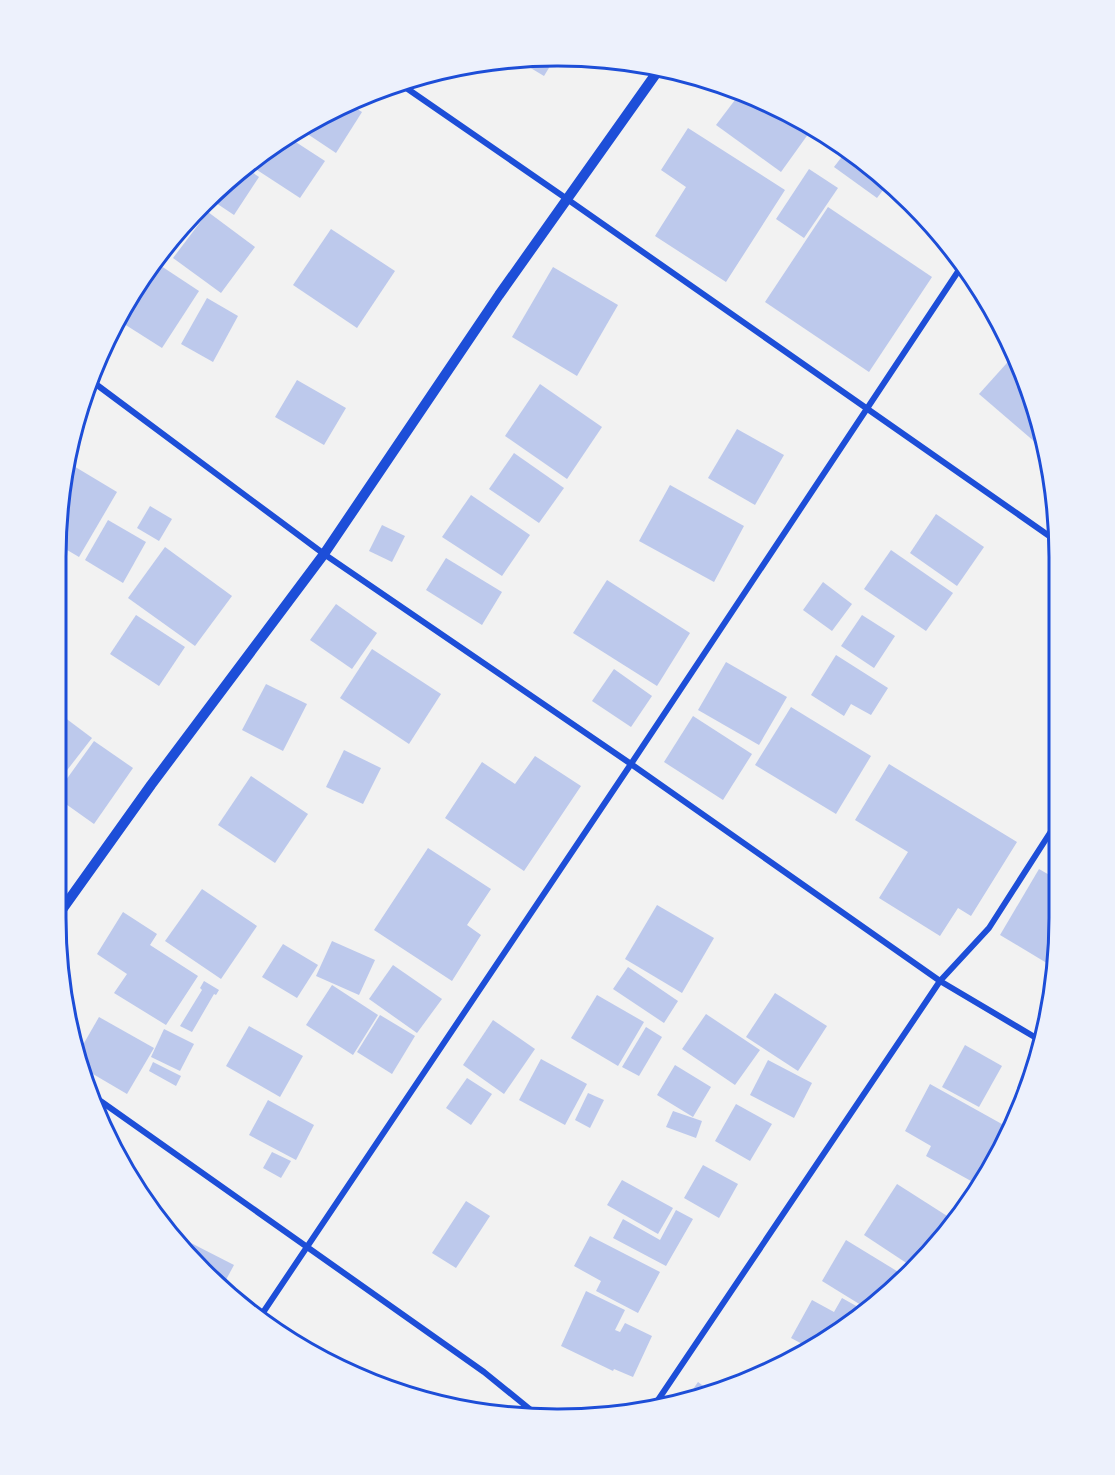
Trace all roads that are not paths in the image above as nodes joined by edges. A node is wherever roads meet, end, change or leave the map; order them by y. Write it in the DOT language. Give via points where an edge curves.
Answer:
graph roads {
  1 [pos="655,75"];
  2 [pos="408,89"];
  3 [pos="567,199"];
  4 [pos="957,272"];
  5 [pos="97,385"];
  6 [pos="867,409"];
  7 [pos="1048,535"];
  8 [pos="324,554"];
  9 [pos="631,764"];
  10 [pos="1049,836"];
  11 [pos="66,904"];
  12 [pos="940,981"];
  13 [pos="1034,1037"];
  14 [pos="102,1102"];
  15 [pos="306,1248"];
  16 [pos="264,1311"];
  17 [pos="659,1398"];
  18 [pos="529,1408"];
  1 -- 3 [label="street"];
  2 -- 3 [label="street"];
  3 -- 6 [label="street"];
  3 -- 8 [label="street"];
  4 -- 6 [label="street"];
  5 -- 8 [label="street"];
  6 -- 7 [label="street"];
  6 -- 9 [label="street"];
  8 -- 9 [label="street"];
  8 -- 11 [label="street"];
  9 -- 12 [label="street"];
  9 -- 15 [label="street"];
  10 -- 12 [label="street" via="988,928"];
  12 -- 13 [label="street"];
  12 -- 17 [label="street"];
  14 -- 15 [label="street"];
  15 -- 16 [label="street"];
  15 -- 18 [label="street" via="484,1372"];
}
